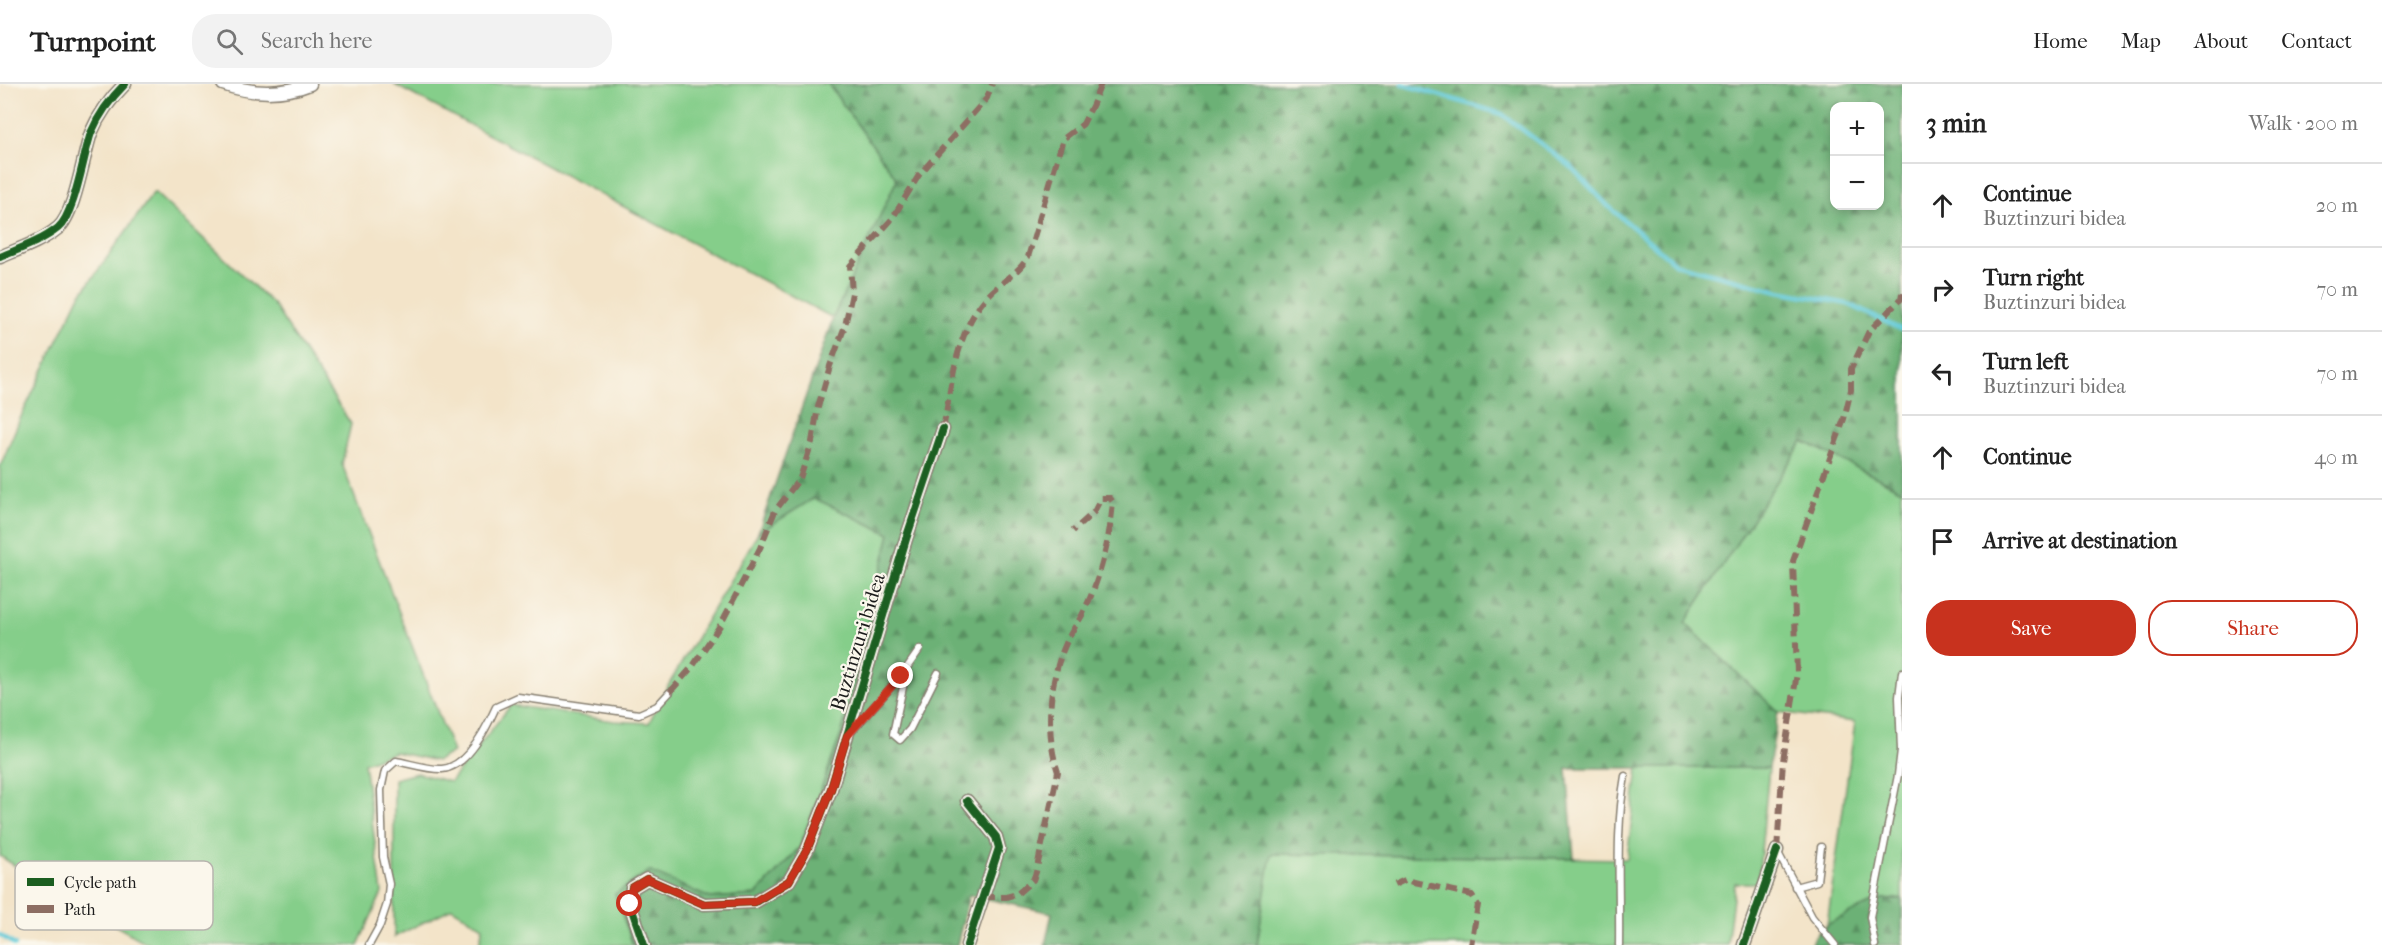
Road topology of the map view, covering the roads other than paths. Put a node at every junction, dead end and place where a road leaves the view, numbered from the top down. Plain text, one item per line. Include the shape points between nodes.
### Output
1 (125, 84) edge
2 (223, 84) edge
3 (310, 84) edge
4 (295, 87) edge
5 (0, 257) edge
6 (943, 429) dead end
7 (920, 649) dead end
8 (1902, 672) edge
9 (938, 673) dead end
10 (901, 676) junction
11 (670, 692) dead end
12 (847, 736) junction
13 (1625, 776) dead end
14 (968, 801) dead end
15 (1821, 847) dead end
16 (1777, 850) joint
17 (1795, 887) junction
18 (369, 945) edge
19 (644, 945) edge
20 (967, 945) edge
21 (1618, 945) edge
22 (1744, 945) edge
23 (1835, 945) edge
24 (1875, 945) edge

1 - 5 street via 92,131 63,222 38,240
2 - 4 street via 258,92
3 - 4 street
6 - 12 street, Buztinzuri bidea
7 - 10 lane
8 - 24 lane via 1899,767 1870,917
9 - 10 lane via 910,729 900,740 893,734 903,687
10 - 12 lane
11 - 18 lane via 657,706 639,714 518,697 496,707 461,760 443,769 396,761 385,771 381,790 387,904
12 - 19 street, Buztinzuri bidea via 807,850 789,881 754,902 704,904 647,879 632,888 630,904
13 - 21 lane via 1619,808
14 - 20 street via 996,837 999,848
15 - 17 lane via 1817,881
16 - 17 lane
16 - 22 street
17 - 23 lane via 1812,917

